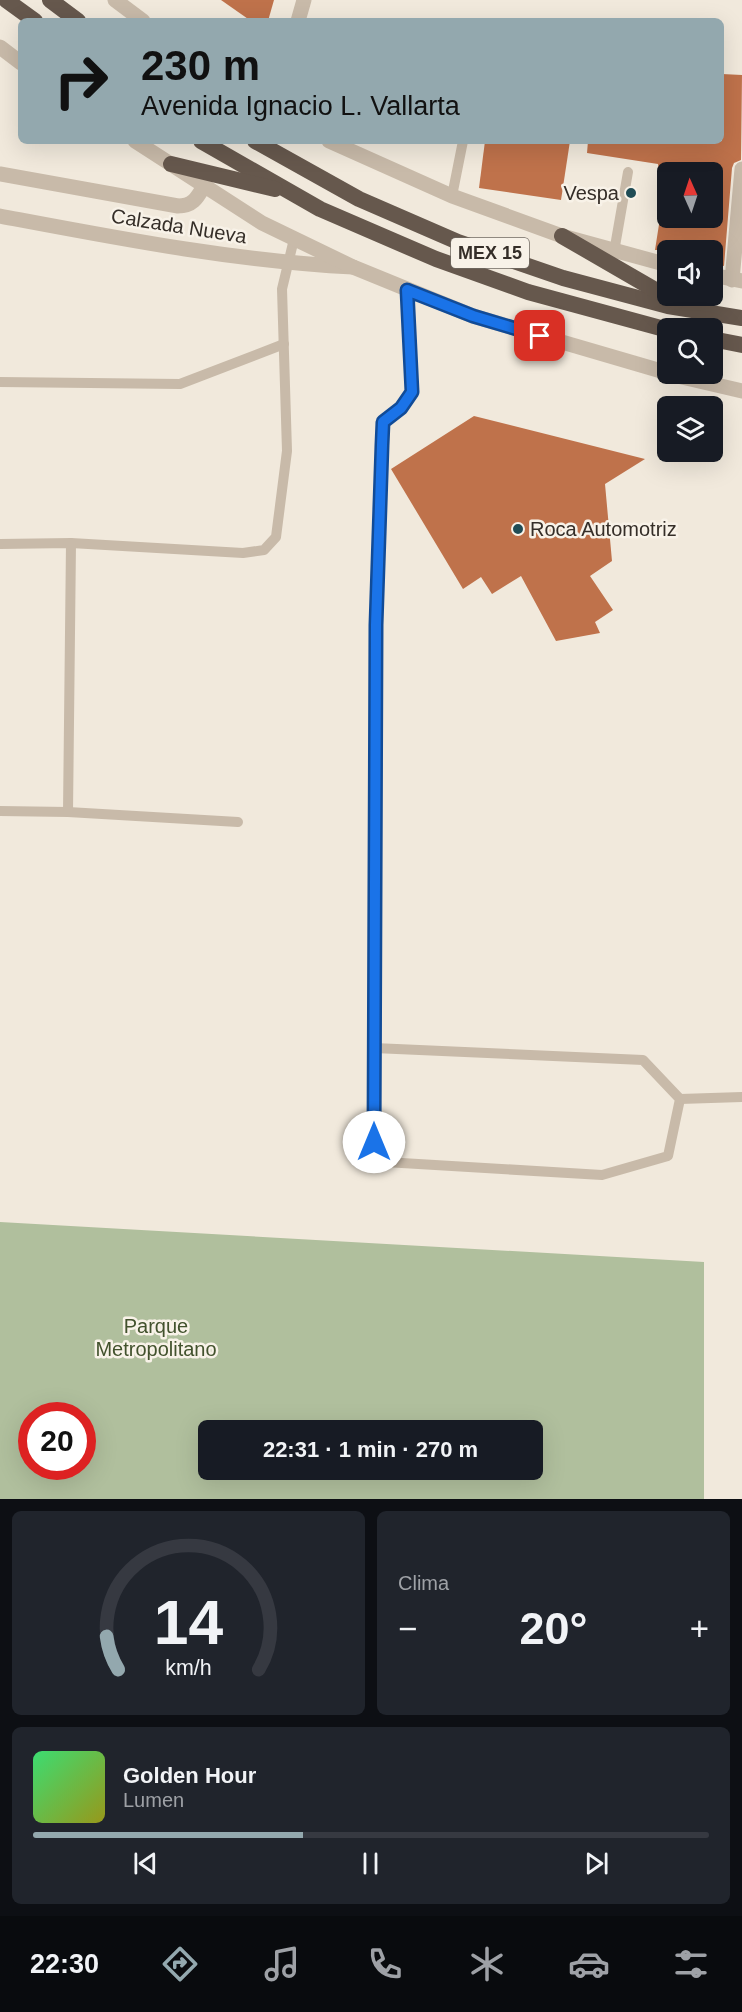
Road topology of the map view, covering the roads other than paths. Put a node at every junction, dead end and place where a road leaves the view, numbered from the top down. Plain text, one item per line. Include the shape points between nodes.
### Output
1 (6, 0) edge
2 (50, 0) edge
3 (115, 0) edge
4 (304, 0) edge
5 (30, 18) edge
6 (74, 18) edge
7 (139, 18) edge
8 (299, 18) edge
9 (0, 47) edge
10 (18, 61) edge
11 (140, 144) edge
12 (206, 144) edge
13 (260, 144) edge
14 (336, 144) edge
15 (462, 144) edge
16 (171, 164) junction
17 (742, 169) edge
18 (628, 172) dead end
19 (0, 174) edge
20 (204, 186) junction
21 (293, 193) junction
22 (452, 196) junction
23 (0, 216) edge
24 (562, 236) junction
25 (294, 239) junction
26 (614, 252) junction
27 (657, 262) edge
28 (287, 264) junction
29 (353, 267) junction
30 (737, 280) edge
31 (407, 290) junction
32 (687, 309) junction
33 (742, 318) edge
34 (657, 327) edge
35 (723, 341) edge
36 (284, 344) junction
37 (742, 345) edge
38 (657, 370) edge
39 (0, 382) edge
40 (713, 384) edge
41 (742, 391) edge
42 (71, 543) junction
43 (0, 544) edge
44 (0, 811) edge
45 (68, 812) junction
46 (238, 822) dead end
47 (374, 1048) junction
48 (742, 1098) edge
49 (680, 1099) junction

1 - 5 highway
2 - 6 highway
3 - 7 street
4 - 8 street
9 - 10 street
11 - 16 street
12 - 21 highway, MEX 15
13 - 32 highway, MEX 15 via 359,199 458,242 563,278
14 - 22 street
15 - 22 lane
16 - 20 street
16 - 21 highway
17 - 30 street
18 - 26 lane
19 - 20 street via 178,206 188,206
20 - 25 street
21 - 34 highway, MEX 15 via 320,209 436,259 528,292
22 - 24 street
23 - 28 street, Calzada Nueva
24 - 26 street
24 - 32 highway
25 - 28 lane
25 - 29 street
26 - 27 street
28 - 29 street, Calzada Nueva
28 - 36 lane via 282,289
29 - 31 street
31 - 38 street via 473,316
31 - 47 lane via 412,392 401,408 383,422 376,625
32 - 33 highway, MEX 15
35 - 37 highway
36 - 39 lane via 180,384
36 - 42 lane via 286,451 276,537 264,550 243,553
40 - 41 street
42 - 43 lane
42 - 45 lane
44 - 45 lane
45 - 46 lane
47 - 49 lane via 643,1060
47 - 49 lane via 374,1142 385,1162 602,1175 668,1156
48 - 49 lane

